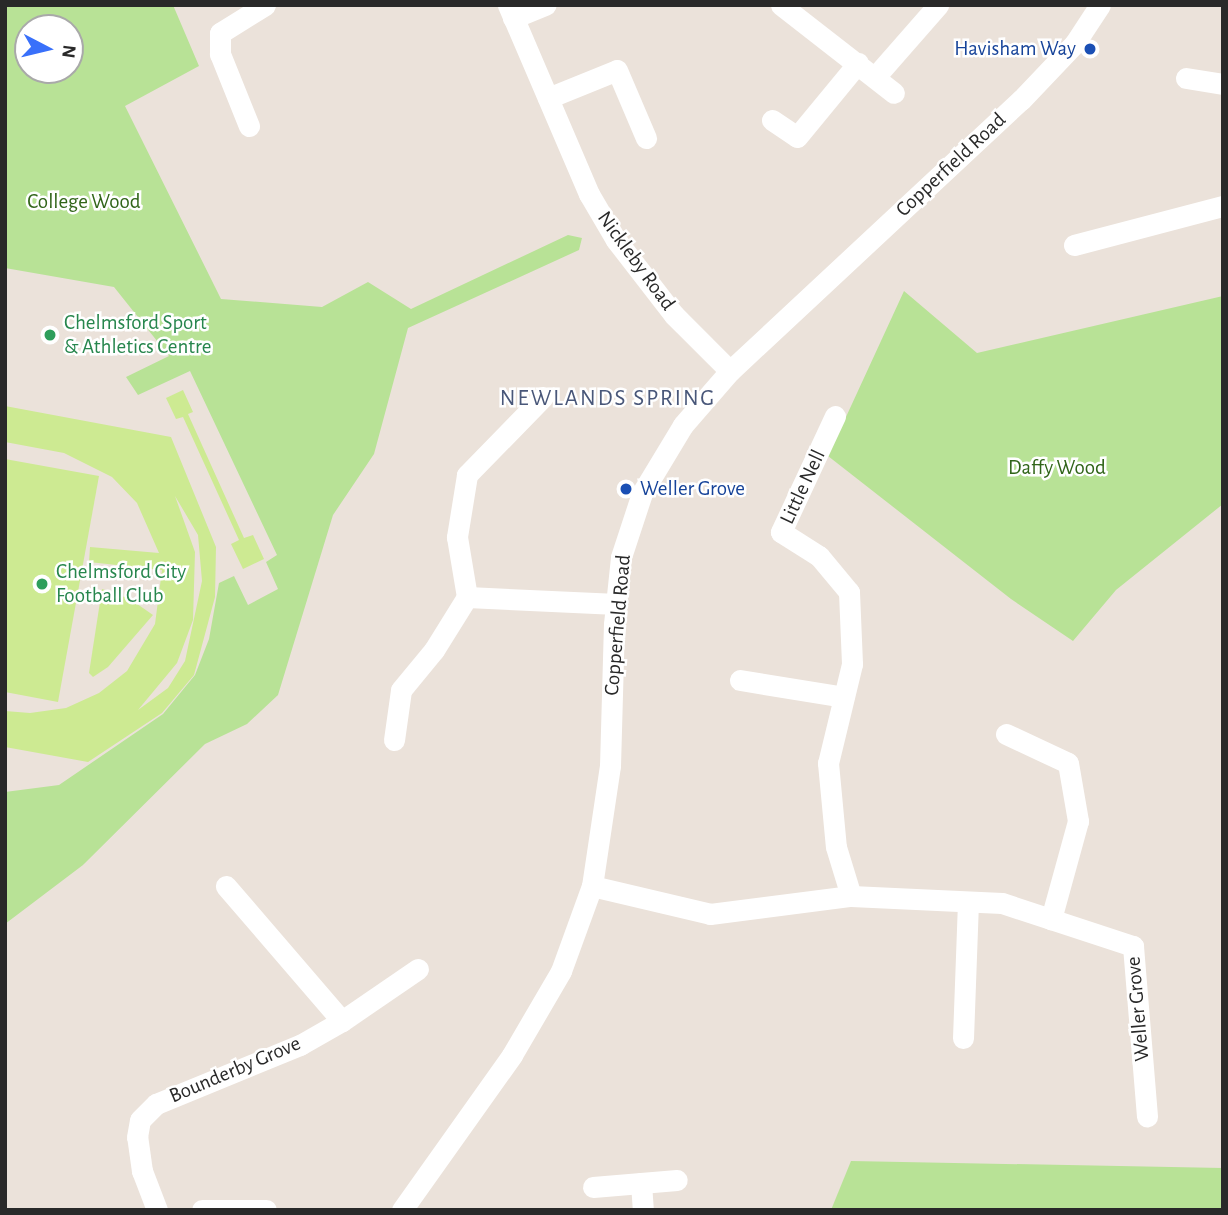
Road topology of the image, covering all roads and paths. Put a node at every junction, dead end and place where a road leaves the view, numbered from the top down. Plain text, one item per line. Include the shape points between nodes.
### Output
1 (265, 5) edge
2 (546, 5) edge
3 (781, 5) edge
4 (938, 5) edge
5 (1100, 5) edge
6 (510, 12) edge
7 (858, 63) junction
8 (875, 77) junction
9 (1186, 78) dead end
10 (1223, 84) edge
11 (894, 93) dead end
12 (548, 98) junction
13 (772, 120) dead end
14 (250, 126) dead end
15 (646, 138) dead end
16 (1223, 206) edge
17 (1074, 245) dead end
18 (730, 371) junction
19 (543, 397) dead end
20 (835, 416) dead end
21 (467, 597) junction
22 (617, 604) junction
23 (740, 680) dead end
24 (844, 697) junction
25 (1006, 734) dead end
26 (394, 740) dead end
27 (226, 886) dead end
28 (592, 886) junction
29 (851, 896) junction
30 (968, 902) junction
31 (1051, 919) junction
32 (418, 969) dead end
33 (342, 1021) junction
34 (963, 1038) dead end
35 (1147, 1116) dead end
36 (677, 1180) dead end
37 (641, 1183) junction
38 (593, 1187) dead end
39 (157, 1210) edge
40 (202, 1210) edge
41 (266, 1210) edge
42 (402, 1210) edge
43 (643, 1210) edge

1 - 14 street via 220,33 220,54
2 - 6 street
3 - 7 street
4 - 8 street
5 - 18 street, Copperfield Road via 1075,43 1021,100
6 - 12 street, Nickleby Road
7 - 8 street
7 - 13 street via 797,137
8 - 11 street
9 - 10 street
12 - 15 street via 617,70
12 - 18 street, Nickleby Road via 589,194 616,240 674,315
16 - 17 street
18 - 22 street, Copperfield Road via 683,425 642,493 621,557
19 - 21 street via 467,475 457,537
20 - 24 street, Little Nell via 781,532 819,556 849,593 852,664
21 - 22 street
21 - 26 street via 434,650 401,690
22 - 28 street, Copperfield Road via 610,766
23 - 24 street
24 - 29 street, Little Nell via 828,763 836,847
25 - 31 street via 1068,763 1078,821
27 - 33 street
28 - 29 street, Weller Grove via 710,914
28 - 42 street, Copperfield Road via 561,971 512,1055
29 - 30 street, Weller Grove
30 - 31 street, Weller Grove via 1002,903
30 - 34 street
31 - 35 street, Weller Grove via 1133,946
32 - 33 street, Bounderby Grove
33 - 39 street, Bounderby Grove via 300,1045 156,1104 140,1120 137,1137 142,1171
36 - 37 street
37 - 38 street
37 - 43 street
40 - 41 street

